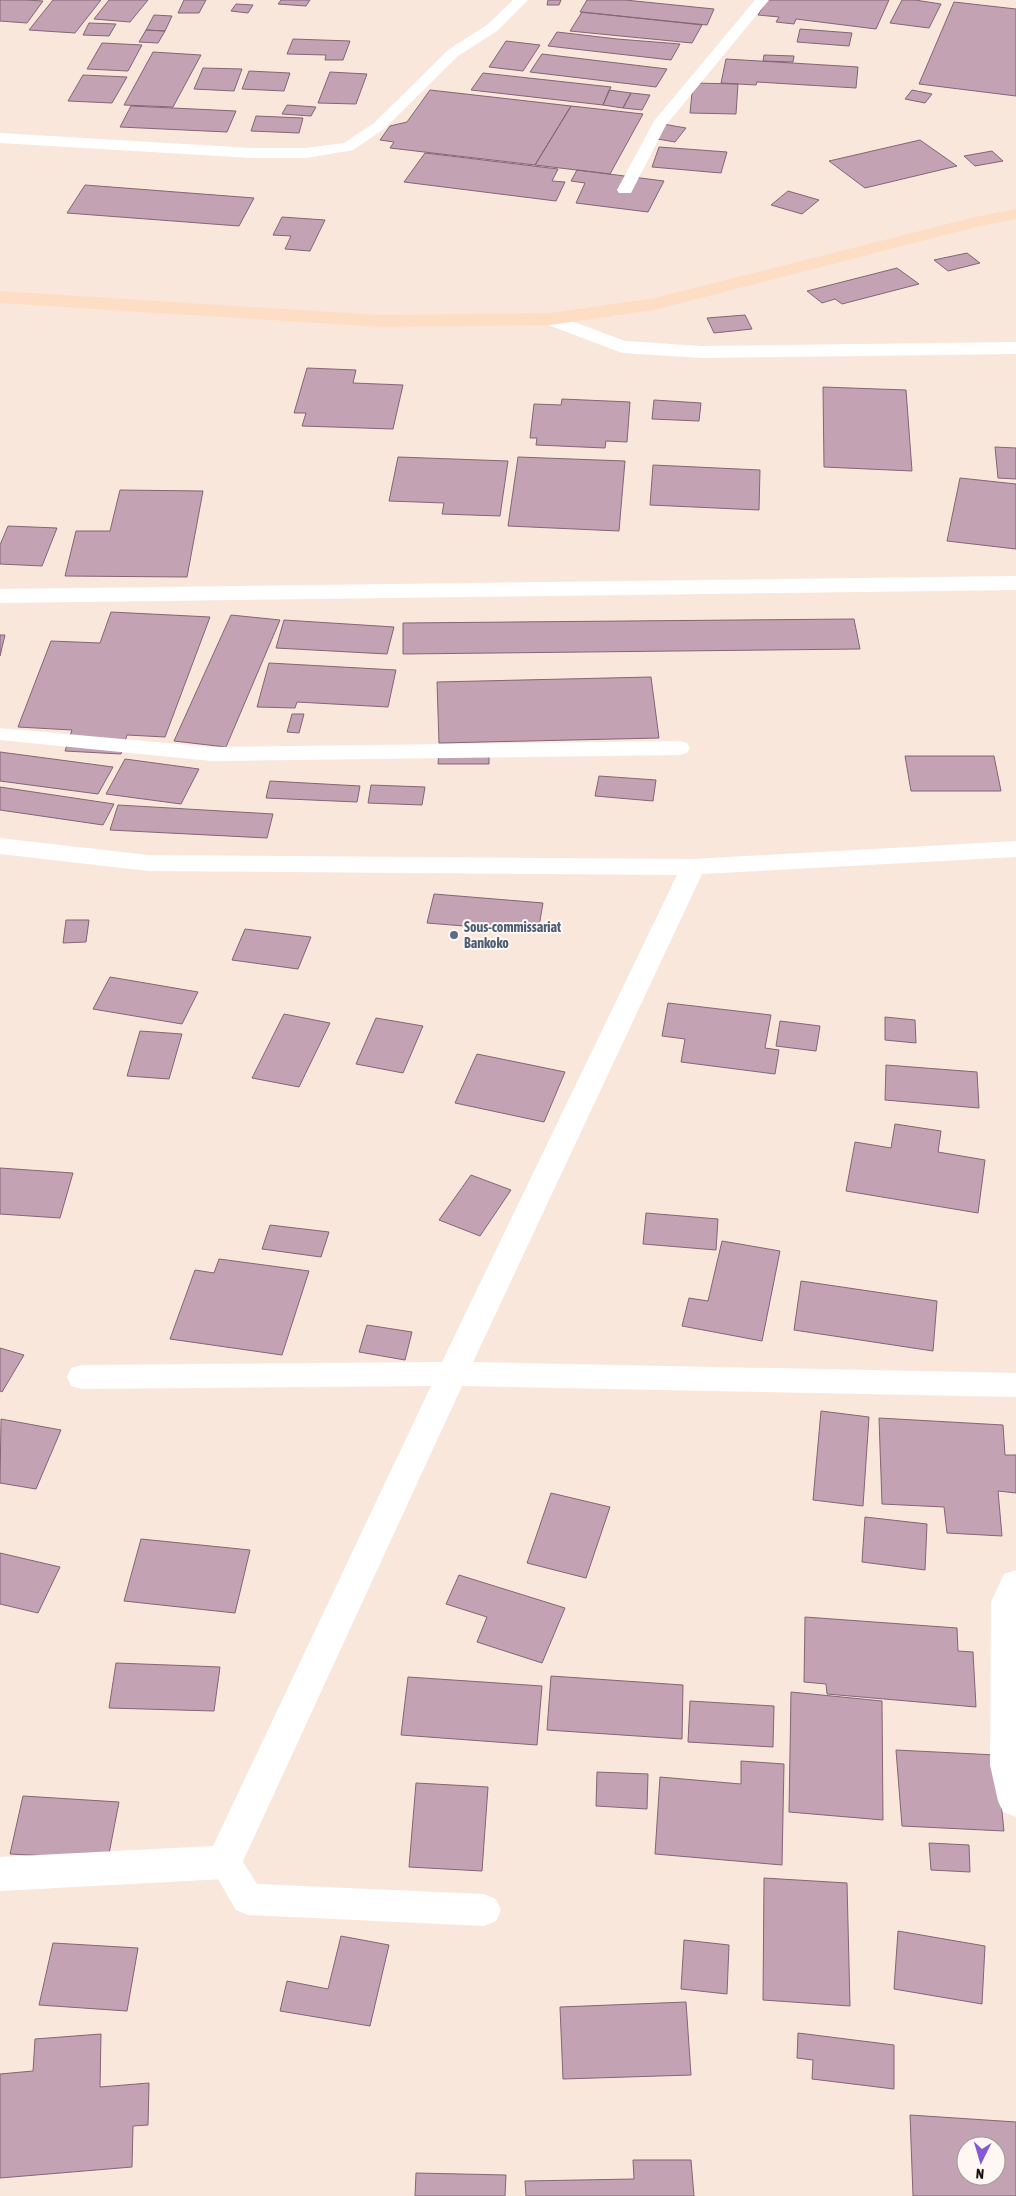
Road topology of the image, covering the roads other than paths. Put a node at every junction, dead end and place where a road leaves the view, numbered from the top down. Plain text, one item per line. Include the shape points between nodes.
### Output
1 (521, 0) edge
2 (762, 0) edge
3 (0, 138) edge
4 (625, 190) dead end
5 (1016, 214) edge
6 (0, 297) edge
7 (550, 319) junction
8 (1016, 348) edge
9 (1016, 584) edge
10 (0, 596) edge
11 (0, 734) edge
12 (679, 748) dead end
13 (0, 846) edge
14 (1016, 849) edge
15 (693, 867) junction
16 (452, 1374) junction
17 (82, 1377) dead end
18 (1016, 1385) edge
19 (1016, 1584) edge
20 (1016, 1801) edge
21 (224, 1862) junction
22 (0, 1874) edge
23 (484, 1910) dead end

1 - 3 lane via 492,28 453,53 379,126 348,147 306,153 252,153
2 - 4 lane via 659,124
5 - 7 street via 654,304
6 - 7 street via 380,321
7 - 8 street via 622,347 702,352
9 - 10 street
11 - 12 lane via 211,754
13 - 15 street via 148,863
14 - 15 street
15 - 16 street
16 - 17 street
16 - 18 street
16 - 21 street
19 - 20 street via 1008,1602 1007,1764
21 - 22 street
21 - 23 lane via 248,1899

